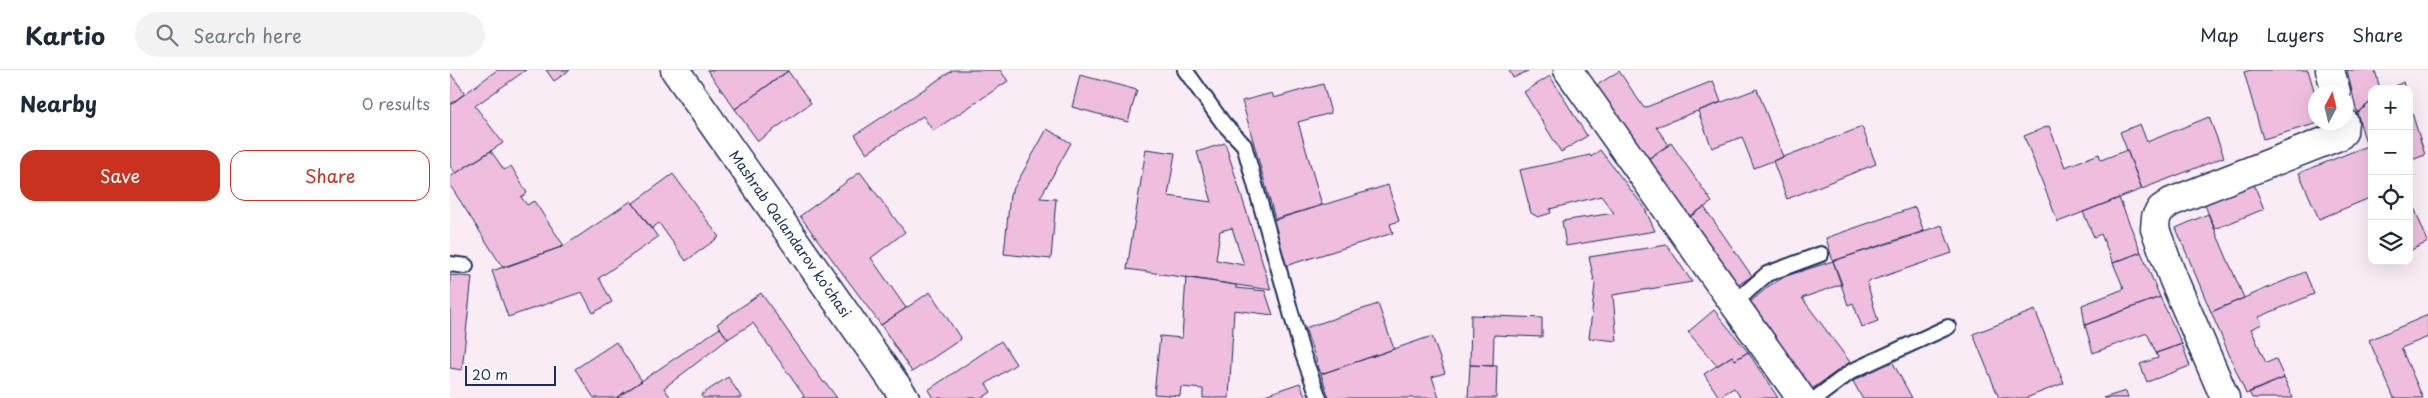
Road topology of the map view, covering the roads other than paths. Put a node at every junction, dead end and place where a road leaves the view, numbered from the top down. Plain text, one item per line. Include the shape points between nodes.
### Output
1 (674, 70) edge
2 (1184, 70) edge
3 (1568, 70) edge
4 (2330, 70) edge
5 (2334, 85) edge
6 (2343, 130) edge
7 (1821, 254) dead end
8 (450, 264) edge
9 (466, 266) dead end
10 (1734, 303) junction
11 (1948, 327) dead end
12 (905, 398) edge
13 (1319, 398) edge
14 (1801, 398) edge
15 (1816, 398) edge
16 (2225, 398) edge

1 - 12 street, Mashrab Qalandarov ko'chasi
2 - 13 lane via 1223,123 1244,145 1302,352
3 - 10 street
4 - 5 street
6 - 16 street via 2339,136 2171,202 2156,217 2155,229 2173,278
7 - 10 lane via 1767,274
8 - 9 lane
10 - 14 street
11 - 15 lane via 1852,372

